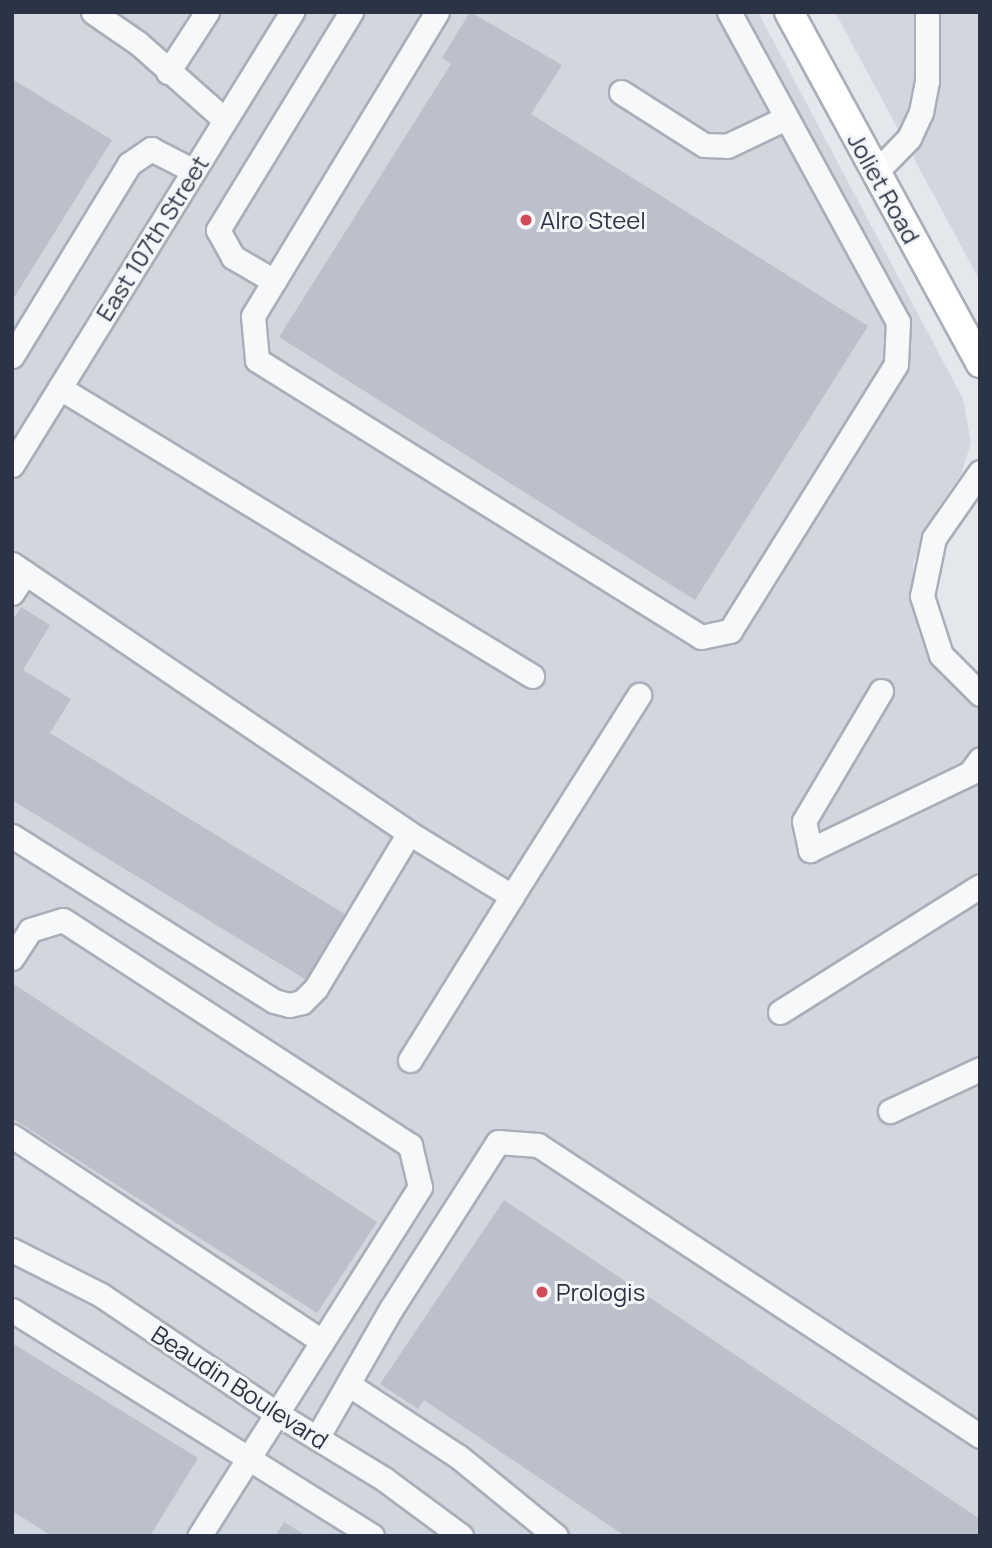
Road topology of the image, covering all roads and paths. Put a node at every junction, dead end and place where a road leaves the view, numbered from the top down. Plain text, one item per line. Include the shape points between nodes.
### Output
1 (93, 12) edge
2 (207, 12) edge
3 (292, 12) edge
4 (351, 12) edge
5 (438, 12) edge
6 (729, 12) edge
7 (789, 12) edge
8 (927, 12) edge
9 (168, 72) junction
10 (621, 92) dead end
11 (786, 118) junction
12 (225, 120) junction
13 (194, 171) junction
14 (875, 173) junction
15 (274, 281) junction
16 (12, 356) edge
17 (980, 363) edge
18 (60, 388) junction
19 (12, 465) edge
20 (980, 472) edge
21 (18, 569) edge
22 (12, 593) edge
23 (532, 676) dead end
24 (881, 691) dead end
25 (980, 694) edge
26 (639, 695) dead end
27 (980, 759) edge
28 (409, 834) junction
29 (12, 836) edge
30 (980, 886) edge
31 (512, 896) junction
32 (12, 958) edge
33 (780, 1012) dead end
34 (410, 1060) dead end
35 (980, 1069) edge
36 (890, 1111) dead end
37 (12, 1136) edge
38 (12, 1250) edge
39 (12, 1310) edge
40 (322, 1341) junction
41 (348, 1384) junction
42 (276, 1413) junction
43 (980, 1436) edge
44 (317, 1438) junction
45 (247, 1458) junction
46 (199, 1536) edge
47 (372, 1536) edge
48 (461, 1536) edge
49 (556, 1536) edge

1 - 9 street
2 - 9 street
3 - 12 street, East 107th Street
4 - 15 street via 218,230 233,257
5 - 15 street
6 - 11 street
7 - 14 main road, Joliet Road
8 - 14 street via 927,80 921,112 909,138
9 - 12 street
10 - 11 street via 704,145 727,146
11 - 15 street via 898,322 896,364 730,631 701,637 257,360 253,316
12 - 13 street, East 107th Street
13 - 16 street via 150,149 129,164
13 - 18 street, East 107th Street
14 - 17 main road, Joliet Road
18 - 19 street, East 107th Street
18 - 23 street
20 - 25 street via 934,538 922,596 942,655
21 - 22 street
21 - 28 street
24 - 27 street via 804,821 810,850 970,773
26 - 31 street
28 - 29 street via 316,988 302,1002 289,1005 274,1001
28 - 31 street
30 - 33 street
31 - 34 street
32 - 40 street via 30,930 63,920 410,1145 420,1187
35 - 36 street
37 - 40 street
38 - 42 street, Beaudin Boulevard via 101,1295
39 - 45 street
40 - 42 street
41 - 43 street via 498,1142 538,1145
41 - 44 street
41 - 49 street via 459,1457
42 - 44 street, Beaudin Boulevard
42 - 45 street
44 - 48 street, Beaudin Boulevard via 384,1479
45 - 46 street
45 - 47 street

